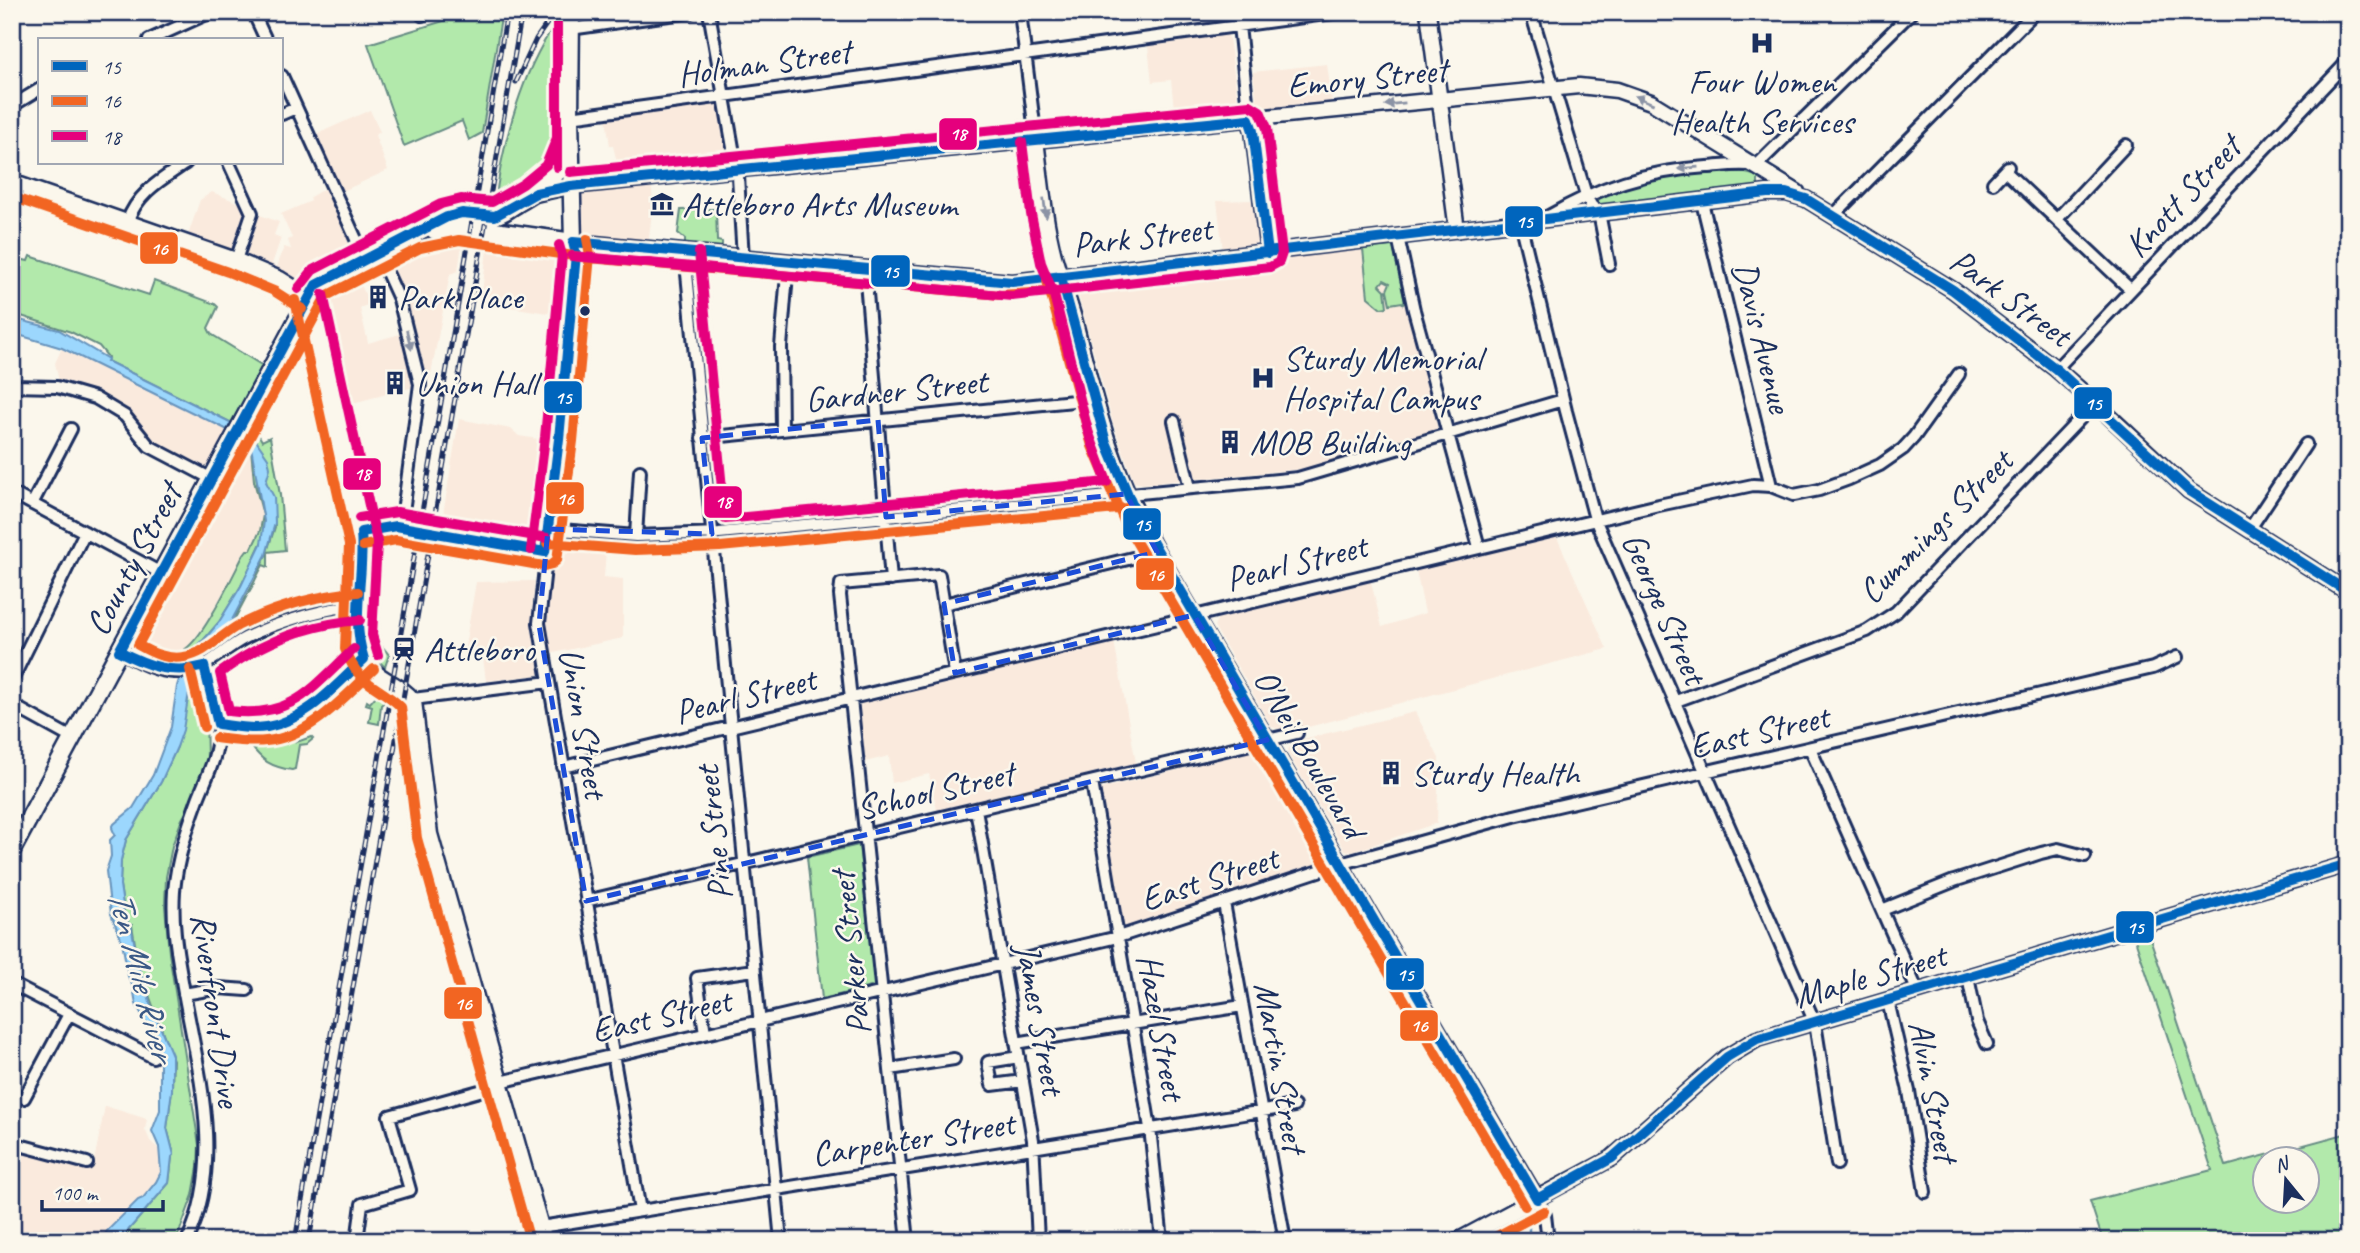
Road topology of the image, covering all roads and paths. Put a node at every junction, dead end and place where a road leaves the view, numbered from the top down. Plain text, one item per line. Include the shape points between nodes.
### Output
1 (211, 12) edge
2 (253, 12) edge
3 (690, 12) edge
4 (709, 12) edge
5 (1020, 12) edge
6 (1340, 12) edge
7 (1428, 12) edge
8 (1531, 12) edge
9 (1912, 12) edge
10 (2035, 12) edge
11 (570, 20) edge
12 (1239, 26) junction
13 (153, 38) edge
14 (265, 38) edge
15 (1025, 55) junction
16 (2348, 61) edge
17 (284, 81) edge
18 (1554, 88) junction
19 (38, 90) edge
20 (724, 96) junction
21 (1440, 100) junction
22 (12, 106) edge
23 (296, 108) junction
24 (284, 113) edge
25 (570, 117) junction
26 (1249, 119) junction
27 (1036, 140) junction
28 (570, 143) junction
29 (2126, 145) dead end
30 (185, 164) edge
31 (229, 164) edge
32 (1759, 168) junction
33 (737, 170) junction
34 (12, 182) edge
35 (1993, 183) dead end
36 (572, 186) junction
37 (1760, 194) junction
38 (1586, 195) junction
39 (1806, 199) junction
40 (524, 200) junction
41 (1702, 202) junction
42 (1599, 213) junction
43 (1833, 216) junction
44 (2057, 219) junction
45 (1543, 220) junction
46 (127, 222) junction
47 (1520, 222) junction
48 (1457, 230) junction
49 (528, 234) junction
50 (415, 235) junction
51 (1398, 237) junction
52 (573, 242) junction
53 (685, 253) junction
54 (1268, 253) junction
55 (372, 256) junction
56 (743, 258) junction
57 (236, 260) junction
58 (789, 262) junction
59 (1609, 264) dead end
60 (865, 269) junction
61 (1061, 277) junction
62 (2132, 290) junction
63 (309, 297) junction
64 (2056, 369) junction
65 (1959, 374) dead end
66 (12, 386) edge
67 (1094, 399) junction
68 (1563, 400) junction
69 (2095, 402) junction
70 (878, 420) junction
71 (1174, 421) dead end
72 (71, 429) dead end
73 (782, 430) junction
74 (1447, 435) junction
75 (702, 438) junction
76 (2306, 444) dead end
77 (640, 471) dead end
78 (212, 480) junction
79 (1770, 486) junction
80 (1190, 488) junction
81 (12, 494) edge
82 (1126, 494) junction
83 (32, 504) junction
84 (886, 517) junction
85 (1595, 519) junction
86 (401, 527) junction
87 (548, 529) junction
88 (2249, 530) junction
89 (85, 532) junction
90 (361, 532) junction
91 (712, 534) junction
92 (636, 536) junction
93 (1479, 547) junction
94 (545, 552) junction
95 (1157, 552) junction
96 (161, 573) junction
97 (891, 580) junction
98 (2348, 592) edge
99 (944, 604) junction
100 (359, 606) junction
101 (1194, 615) junction
102 (119, 651) junction
103 (2177, 657) dead end
104 (203, 666) junction
105 (955, 673) junction
106 (12, 680) edge
107 (549, 682) junction
108 (851, 698) junction
109 (413, 699) junction
110 (1676, 701) junction
111 (12, 705) edge
112 (730, 727) junction
113 (1297, 733) dead end
114 (72, 738) junction
115 (1267, 740) junction
116 (1810, 748) junction
117 (563, 767) junction
118 (1704, 771) junction
119 (1092, 782) junction
120 (976, 809) junction
121 (865, 835) junction
122 (14, 842) edge
123 (2085, 856) dead end
124 (744, 864) junction
125 (1340, 864) junction
126 (2348, 864) edge
127 (586, 901) junction
128 (1224, 903) junction
129 (1882, 910) junction
130 (1118, 937) junction
131 (1003, 964) junction
132 (754, 970) junction
133 (1968, 977) junction
134 (12, 984) edge
135 (247, 990) dead end
136 (882, 992) junction
137 (1918, 992) junction
138 (184, 994) junction
139 (1888, 1001) junction
140 (1242, 1006) junction
141 (69, 1014) junction
142 (759, 1021) junction
143 (1815, 1023) junction
144 (1133, 1024) junction
145 (705, 1033) junction
146 (1016, 1043) junction
147 (1987, 1044) dead end
148 (613, 1055) junction
149 (153, 1057) dead end
150 (1019, 1057) junction
151 (954, 1059) dead end
152 (890, 1069) junction
153 (1023, 1081) junction
154 (500, 1084) junction
155 (24, 1098) dead end
156 (1294, 1106) dead end
157 (1260, 1110) junction
158 (1150, 1128) junction
159 (12, 1143) edge
160 (1034, 1147) junction
161 (87, 1163) dead end
162 (1837, 1164) dead end
163 (901, 1169) junction
164 (776, 1189) junction
165 (1924, 1192) dead end
166 (1537, 1199) junction
167 (640, 1211) junction
168 (543, 1234) edge
169 (187, 1241) edge
170 (357, 1241) edge
171 (781, 1241) edge
172 (908, 1241) edge
173 (1038, 1241) edge
174 (1162, 1241) edge
175 (1285, 1241) edge
176 (1457, 1241) edge
177 (1548, 1241) edge

1 - 13 street
2 - 14 street
3 - 11 street
4 - 20 street
5 - 15 street
6 - 12 street, Holman Street
7 - 21 main road
8 - 18 street
9 - 32 street
10 - 43 street
11 - 25 highway
12 - 15 street, Holman Street
12 - 26 street
15 - 20 street, Holman Street
15 - 27 street
16 - 62 street, Knott Street
17 - 23 street
18 - 21 main road, Emory Street
32 -> 18 main road, Emory Street via 1646,100 1601,88
18 - 38 street
19 - 22 street
20 - 25 street, Holman Street
20 - 33 street
21 -> 26 main road, Emory Street
21 - 48 main road
23 - 24 street
23 - 55 street
25 - 28 highway
26 - 27 main road, Emory Street
26 - 54 main road
27 - 33 main road, Emory Street
27 -> 61 main road, O'Neil Boulevard via 1048,231
28 - 36 highway
28 - 40 highway, Park Street via 558,173
29 - 44 street
30 - 46 street via 144,192
31 - 57 street via 252,213
32 - 37 main road via 1766,183
32 -> 38 street, Park Street via 1737,165 1673,170
32 - 39 main road, Emory Street
33 - 36 main road, Emory Street
33 - 56 street
34 - 46 main road
35 - 44 street via 2007,169
36 - 40 main road, Emory Street via 549,189
36 - 52 highway
37 - 39 main road, Park Street via 1786,192
37 - 41 main road, Park Street
38 - 42 street
38 - 45 street, Park Street
39 - 43 main road, Park Street
40 - 49 highway via 515,218
40 - 50 highway, Park Street via 492,217 454,214
41 - 42 main road, Park Street
41 - 79 street, Davis Avenue
42 - 45 main road, Park Street
42 - 59 street
43 - 64 main road, Park Street via 1953,290
44 - 62 street
45 - 47 main road, Park Street
46 - 57 main road
47 - 48 main road, Park Street
47 - 68 street, George Street
48 - 51 main road, Park Street
49 - 50 highway, Park Street via 456,225
49 - 52 highway, Park Street
50 - 55 highway, Park Street
51 - 54 main road, Park Street
51 - 74 street
52 - 53 main road, Park Street
52 - 87 street, Union Street via 576,254
53 - 56 main road, Park Street
53 - 75 street, Pine Street
54 - 61 main road, Park Street
55 - 63 highway, Park Street via 318,283
55 -> 86 street via 400,302 420,384
56 - 58 main road, Park Street
57 - 63 main road
58 - 60 main road, Park Street
58 - 73 street via 780,355
60 - 61 main road, Park Street via 1006,281
60 - 70 street
61 - 67 main road, O'Neil Boulevard
62 - 64 street, Knott Street
63 - 78 highway, County Street
63 - 90 main road
64 - 69 main road, Park Street
65 - 79 street, Pearl Street via 1914,437 1880,465 1819,490 1794,495
66 - 78 street via 64,388 103,402 127,418 147,444
67 - 70 street, Gardner Street
67 - 82 main road, O'Neil Boulevard
68 - 74 street
68 - 85 street, George Street
69 - 88 main road, Park Street via 2189,491
69 - 110 street, Cummings Street via 1883,622
70 - 73 street, Gardner Street
70 - 84 street
71 - 80 street
72 - 83 street
73 - 75 street, Gardner Street
74 - 80 street via 1305,476
74 - 93 street
75 - 91 street, Pine Street
76 - 88 street
77 - 92 street
78 - 96 highway, County Street
79 - 85 street, Pearl Street via 1753,485
80 - 82 street
81 - 83 street
82 - 84 street
82 - 95 main road, O'Neil Boulevard
83 - 89 street
84 - 91 street
84 - 97 street
85 - 93 street, Pearl Street
85 - 110 street, George Street
86 - 90 street
86 - 94 street
87 - 92 street
87 - 94 street, Union Street
88 - 98 main road, Park Street
89 - 96 street
89 - 106 street
90 - 100 main road
91 - 92 street
91 - 112 street, Pine Street
93 - 101 street, Pearl Street
94 - 107 street, Union Street via 539,623
95 - 99 street
95 - 101 main road, O'Neil Boulevard
96 - 102 highway, County Street
97 - 99 street via 939,575
97 - 108 street, Parker Street via 841,584
99 - 105 street
100 - 104 street via 268,628
100 - 109 main road via 358,639 364,659 381,678
101 - 105 street, Pearl Street
101 - 115 main road, O'Neil Boulevard
102 - 104 street via 152,668 179,672
102 - 114 highway, County Street
103 - 116 street, East Street via 2154,668
104 - 138 street, Riverfront Drive via 218,734 184,838 175,883 174,931
105 - 108 street, Pearl Street
107 - 109 street
107 - 117 street, Union Street
108 - 112 street, Pearl Street
108 - 121 street, Parker Street
109 - 154 main road via 429,828
110 - 118 street, George Street
111 - 114 street
112 - 117 street, Pearl Street
112 - 124 street, Pine Street
113 - 115 street, School Street
114 - 122 highway, County Street
115 - 119 street, School Street
115 - 125 main road, O'Neil Boulevard
116 - 118 street, East Street
116 - 129 street
117 - 127 street, Union Street
118 - 125 street, East Street
118 - 143 street, George Street
119 - 120 street, School Street
119 - 130 street, Hazel Street
120 - 121 street, School Street
120 - 131 street, James Street
121 - 124 street, School Street
121 - 136 street, Parker Street
123 - 129 street via 2058,849 2041,853
124 - 127 street, School Street
124 - 132 street, Pine Street
125 - 128 street, East Street
125 - 166 main road, O'Neil Boulevard
126 - 133 main road, Maple Street
127 - 148 street, Union Street
128 - 130 street, East Street
128 - 140 street, Martin Street
129 - 137 street
130 - 131 street, East Street
130 - 144 street, Hazel Street
131 - 136 street, East Street
131 - 146 street, James Street
132 - 142 street, Pine Street
132 - 145 street via 697,978
133 - 137 main road, Maple Street
133 - 147 street
134 - 141 street
135 - 138 street via 219,988
136 - 142 street, East Street
136 - 152 street, Parker Street
137 - 139 main road, Maple Street
138 - 169 street, Riverfront Drive via 208,1152 203,1196
139 - 143 main road, Maple Street
139 - 165 street, Alvin Street via 1909,1091
140 - 144 street
140 - 157 street, Martin Street
141 - 149 street
141 - 155 street
142 - 145 street, East Street
142 - 164 street, Pine Street
143 - 162 street, George Street
143 - 166 main road, Maple Street via 1741,1046 1612,1158
144 - 146 street
144 - 158 street, Hazel Street
145 - 148 street, East Street
146 - 150 street, James Street
148 - 154 street, East Street
148 - 167 street, Union Street
150 - 153 street, James Street
150 - 153 street via 988,1062 992,1085
151 - 152 street
152 - 163 street, Parker Street
153 - 160 street, James Street
154 - 168 main road
154 - 170 street, East Street via 389,1116 410,1190 362,1204
156 - 157 street, Carpenter Street
157 - 158 street, Carpenter Street
157 - 175 street, Martin Street
158 - 160 street, Carpenter Street
158 - 174 street, Hazel Street
159 - 161 street
160 - 163 street, Carpenter Street
160 - 173 street, James Street
163 - 164 street, Carpenter Street
163 - 172 street, Parker Street
164 - 167 street, Carpenter Street
164 - 171 street, Pine Street
166 - 176 main road, Maple Street
166 - 177 street, O'Neil Boulevard via 1545,1215
167 - 168 street, Carpenter Street

